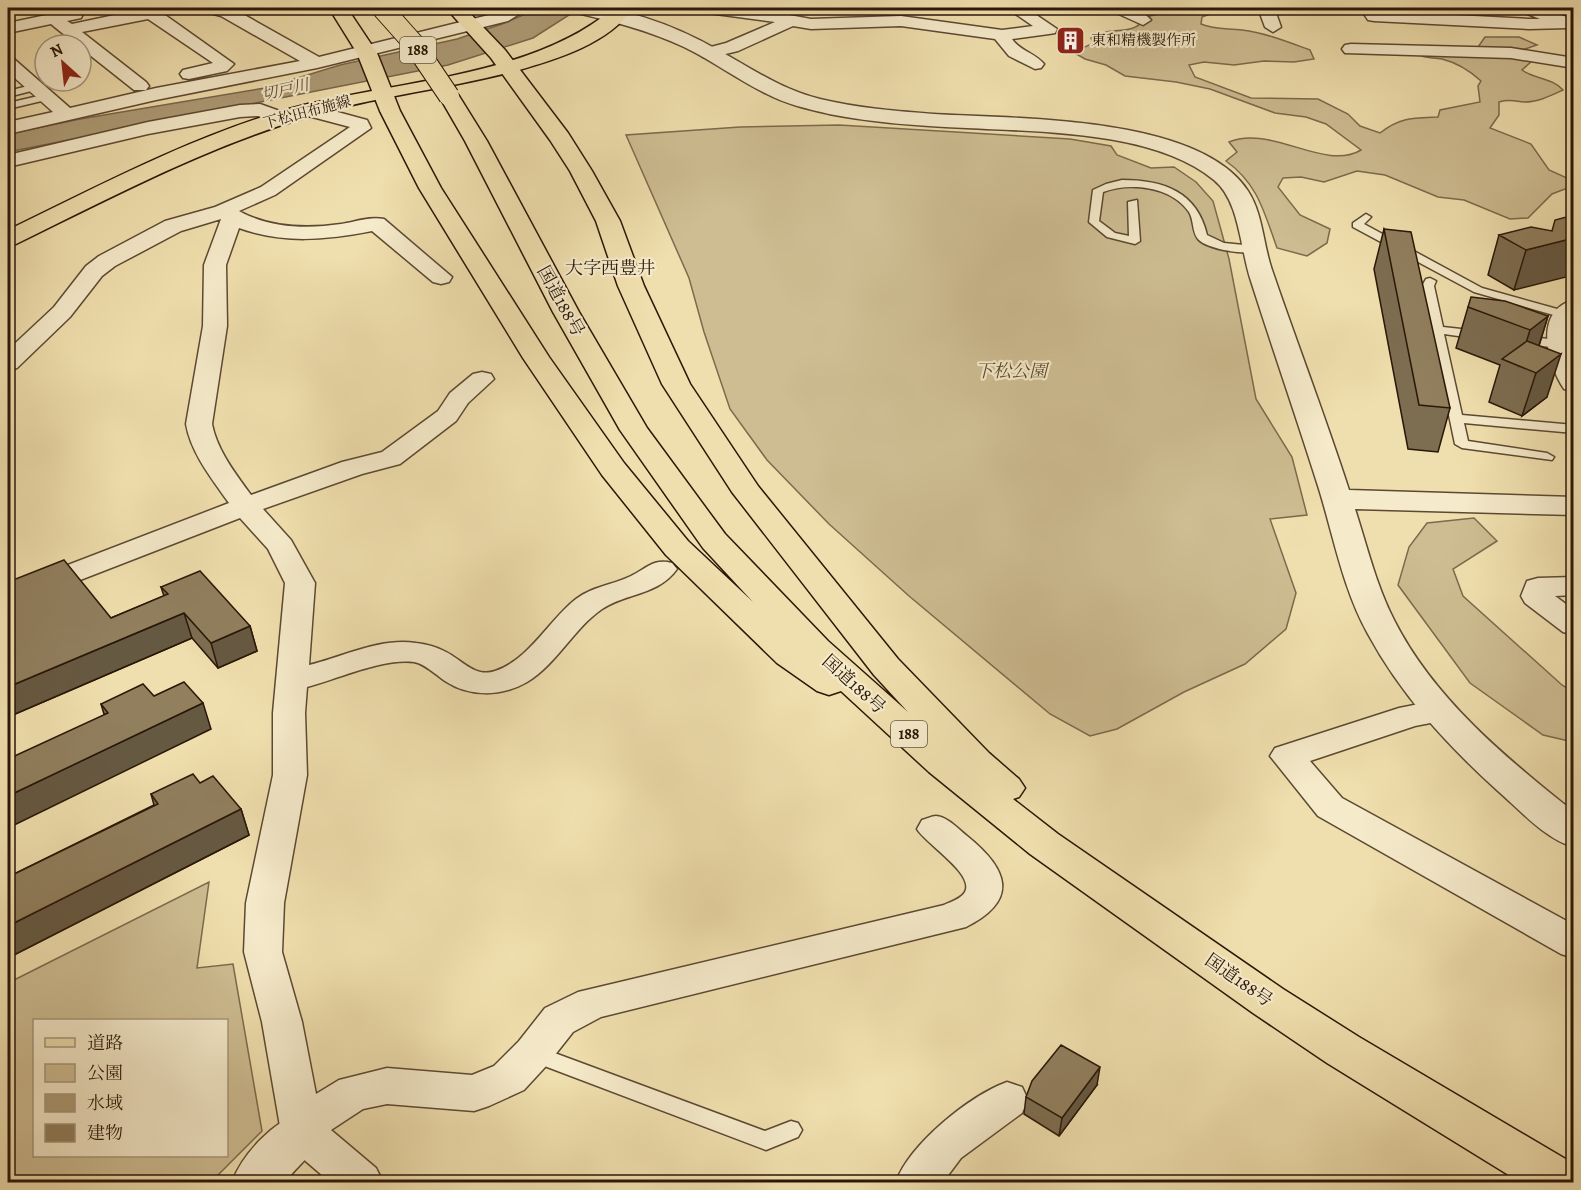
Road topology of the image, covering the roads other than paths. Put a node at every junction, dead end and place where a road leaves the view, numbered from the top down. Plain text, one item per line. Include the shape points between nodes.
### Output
1 (104, 8) edge
2 (208, 8) edge
3 (338, 8) edge
4 (382, 8) edge
5 (454, 8) edge
6 (521, 8) edge
7 (637, 8) edge
8 (708, 8) edge
9 (1015, 8) edge
10 (1118, 8) edge
11 (1288, 8) edge
12 (1368, 8) edge
13 (1526, 8) edge
14 (583, 9) edge
15 (620, 12) edge
16 (54, 18) junction
17 (1443, 19) junction
18 (1143, 20) dead end
19 (789, 21) junction
20 (473, 26) junction
21 (1273, 27) dead end
22 (8, 28) edge
23 (68, 30) junction
24 (1002, 35) junction
25 (1351, 49) dead end
26 (366, 51) junction
27 (1442, 52) junction
28 (710, 53) junction
29 (503, 61) junction
30 (316, 63) junction
31 (1574, 63) edge
32 (8, 64) edge
33 (1035, 64) dead end
34 (1533, 72) dead end
35 (1553, 78) dead end
36 (140, 86) junction
37 (382, 86) junction
38 (8, 94) edge
39 (52, 101) junction
40 (8, 106) edge
41 (308, 110) junction
42 (281, 118) junction
43 (8, 128) edge
44 (8, 161) edge
45 (1133, 202) dead end
46 (227, 214) junction
47 (1366, 217) dead end
48 (8, 239) edge
49 (1254, 249) junction
50 (441, 277) dead end
51 (1430, 281) dead end
52 (1569, 311) edge
53 (1437, 330) junction
54 (1559, 344) junction
55 (12, 354) edge
56 (482, 379) dead end
57 (1574, 383) edge
58 (1458, 419) junction
59 (1574, 429) edge
60 (1547, 457) dead end
61 (1337, 499) junction
62 (245, 506) junction
63 (1574, 506) edge
64 (662, 569) dead end
65 (1574, 586) edge
66 (8, 599) edge
67 (1574, 625) edge
68 (292, 679) junction
69 (1439, 711) junction
70 (942, 763) junction
71 (934, 830) dead end
72 (1574, 833) edge
73 (1574, 943) edge
74 (1268, 1001) junction
75 (532, 1053) junction
76 (1007, 1100) dead end
77 (791, 1130) dead end
78 (302, 1132) junction
79 (256, 1182) edge
80 (361, 1182) edge
81 (918, 1182) edge
82 (1561, 1182) edge

1 - 16 street
2 - 30 street via 226,12
3 - 26 main road
4 - 70 main road, 国道188号 / 188, bridge via 414,44 449,96 634,429 714,541 816,649
5 - 20 main road
6 - 20 street
7 - 15 main road, 下松田布施線
8 - 19 street
9 - 24 street via 1049,29
10 - 18 street
11 - 21 street via 1266,8
12 - 17 street via 1374,16
13 - 17 street via 1567,23
14 - 15 street
15 - 28 street
15 - 29 main road, 下松田布施線 via 600,29 569,46
16 - 22 street
16 - 23 street
17 - 27 street via 1448,29
19 - 24 street via 901,21
19 - 28 street via 765,34
20 - 26 street
20 - 29 main road
23 - 36 street
23 - 36 street via 152,14 225,64
24 - 33 street via 1009,48
25 - 27 street
26 - 30 street
26 - 37 main road
27 - 31 street via 1511,53
28 - 49 street via 752,81 815,105 863,114 1109,131 1160,144 1202,162 1231,183 1245,206
29 - 37 main road, 下松田布施線
29 - 74 main road via 560,138 598,201 676,384 747,492 886,667 976,762 1042,820
30 - 39 street via 156,94
32 - 39 street
34 - 35 street
36 - 39 street
37 - 41 main road, 下松田布施線
37 - 70 main road via 390,111 430,188 537,358 613,469 677,548 789,655
38 - 39 lane
39 - 40 lane
39 - 43 street
41 - 42 main road, 下松田布施線
41 - 46 street via 352,121 361,128
42 - 44 street via 260,110 240,111
42 - 48 main road, 下松田布施線 via 190,152
45 - 49 lane via 1135,241 1111,235 1094,222 1098,190 1110,184 1144,184 1182,200 1195,212 1202,237 1230,249
46 - 50 street via 295,235 376,224
46 - 55 street via 173,226 107,261 94,271 62,312
46 - 62 street via 215,265 214,326 199,424 219,470
47 - 52 lane via 1357,225 1478,290
49 - 61 street
51 - 53 lane
52 - 54 street via 1558,329
53 - 54 lane
53 - 58 lane
54 - 57 street
56 - 62 street via 459,398 447,416 390,458
58 - 59 lane
58 - 60 lane via 1462,444
61 - 63 street
61 - 69 street via 1364,591 1385,636
62 - 66 street
62 - 68 street via 281,546 300,583
64 - 68 street via 586,606 525,669 504,680 478,684 460,678 435,658 412,652
65 - 67 street via 1538,588 1536,596
68 - 78 street via 290,775 265,903 262,952 282,1022
69 - 72 street via 1495,769
69 - 73 street via 1411,716 1287,756 1330,807
70 - 74 main road, 国道188号 / 188 via 1044,844
71 - 75 street via 980,868 985,884 979,902 953,917 592,1004 559,1020
74 - 82 main road, 国道188号 / 188
75 - 77 lane via 766,1141
75 - 78 street via 508,1078 474,1093 387,1086 354,1093 321,1112
76 - 81 street via 946,1145
78 - 79 street
78 - 80 street

